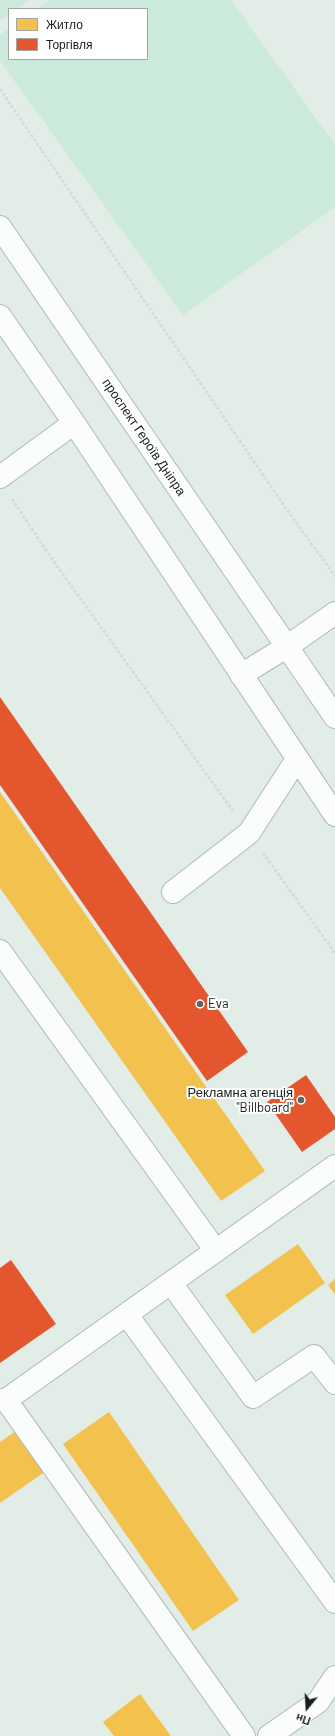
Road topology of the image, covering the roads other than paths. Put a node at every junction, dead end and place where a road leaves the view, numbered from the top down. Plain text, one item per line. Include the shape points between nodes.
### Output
1 (0, 227) edge
2 (0, 316) edge
3 (74, 423) junction
4 (4, 485) edge
5 (335, 613) edge
6 (288, 646) junction
7 (241, 675) junction
8 (335, 717) edge
9 (297, 759) junction
10 (335, 815) edge
11 (173, 892) dead end
12 (0, 951) edge
13 (335, 1166) edge
14 (216, 1251) junction
15 (172, 1283) junction
16 (126, 1315) junction
17 (335, 1383) edge
18 (3, 1400) edge
19 (335, 1602) edge
20 (335, 1677) edge
21 (244, 1736) edge
22 (269, 1736) edge

1 - 6 street, проспект Героїв Дніпра
2 - 3 street
3 - 4 street
3 - 7 street
5 - 6 street
6 - 7 street
6 - 8 street, проспект Героїв Дніпра
7 - 9 street
9 - 10 street
9 - 11 street via 249,833
12 - 14 street
13 - 14 street
14 - 15 street
15 - 16 street
15 - 17 street via 253,1397 314,1356
16 - 18 street
16 - 19 street
18 - 21 street
20 - 22 street via 318,1702

